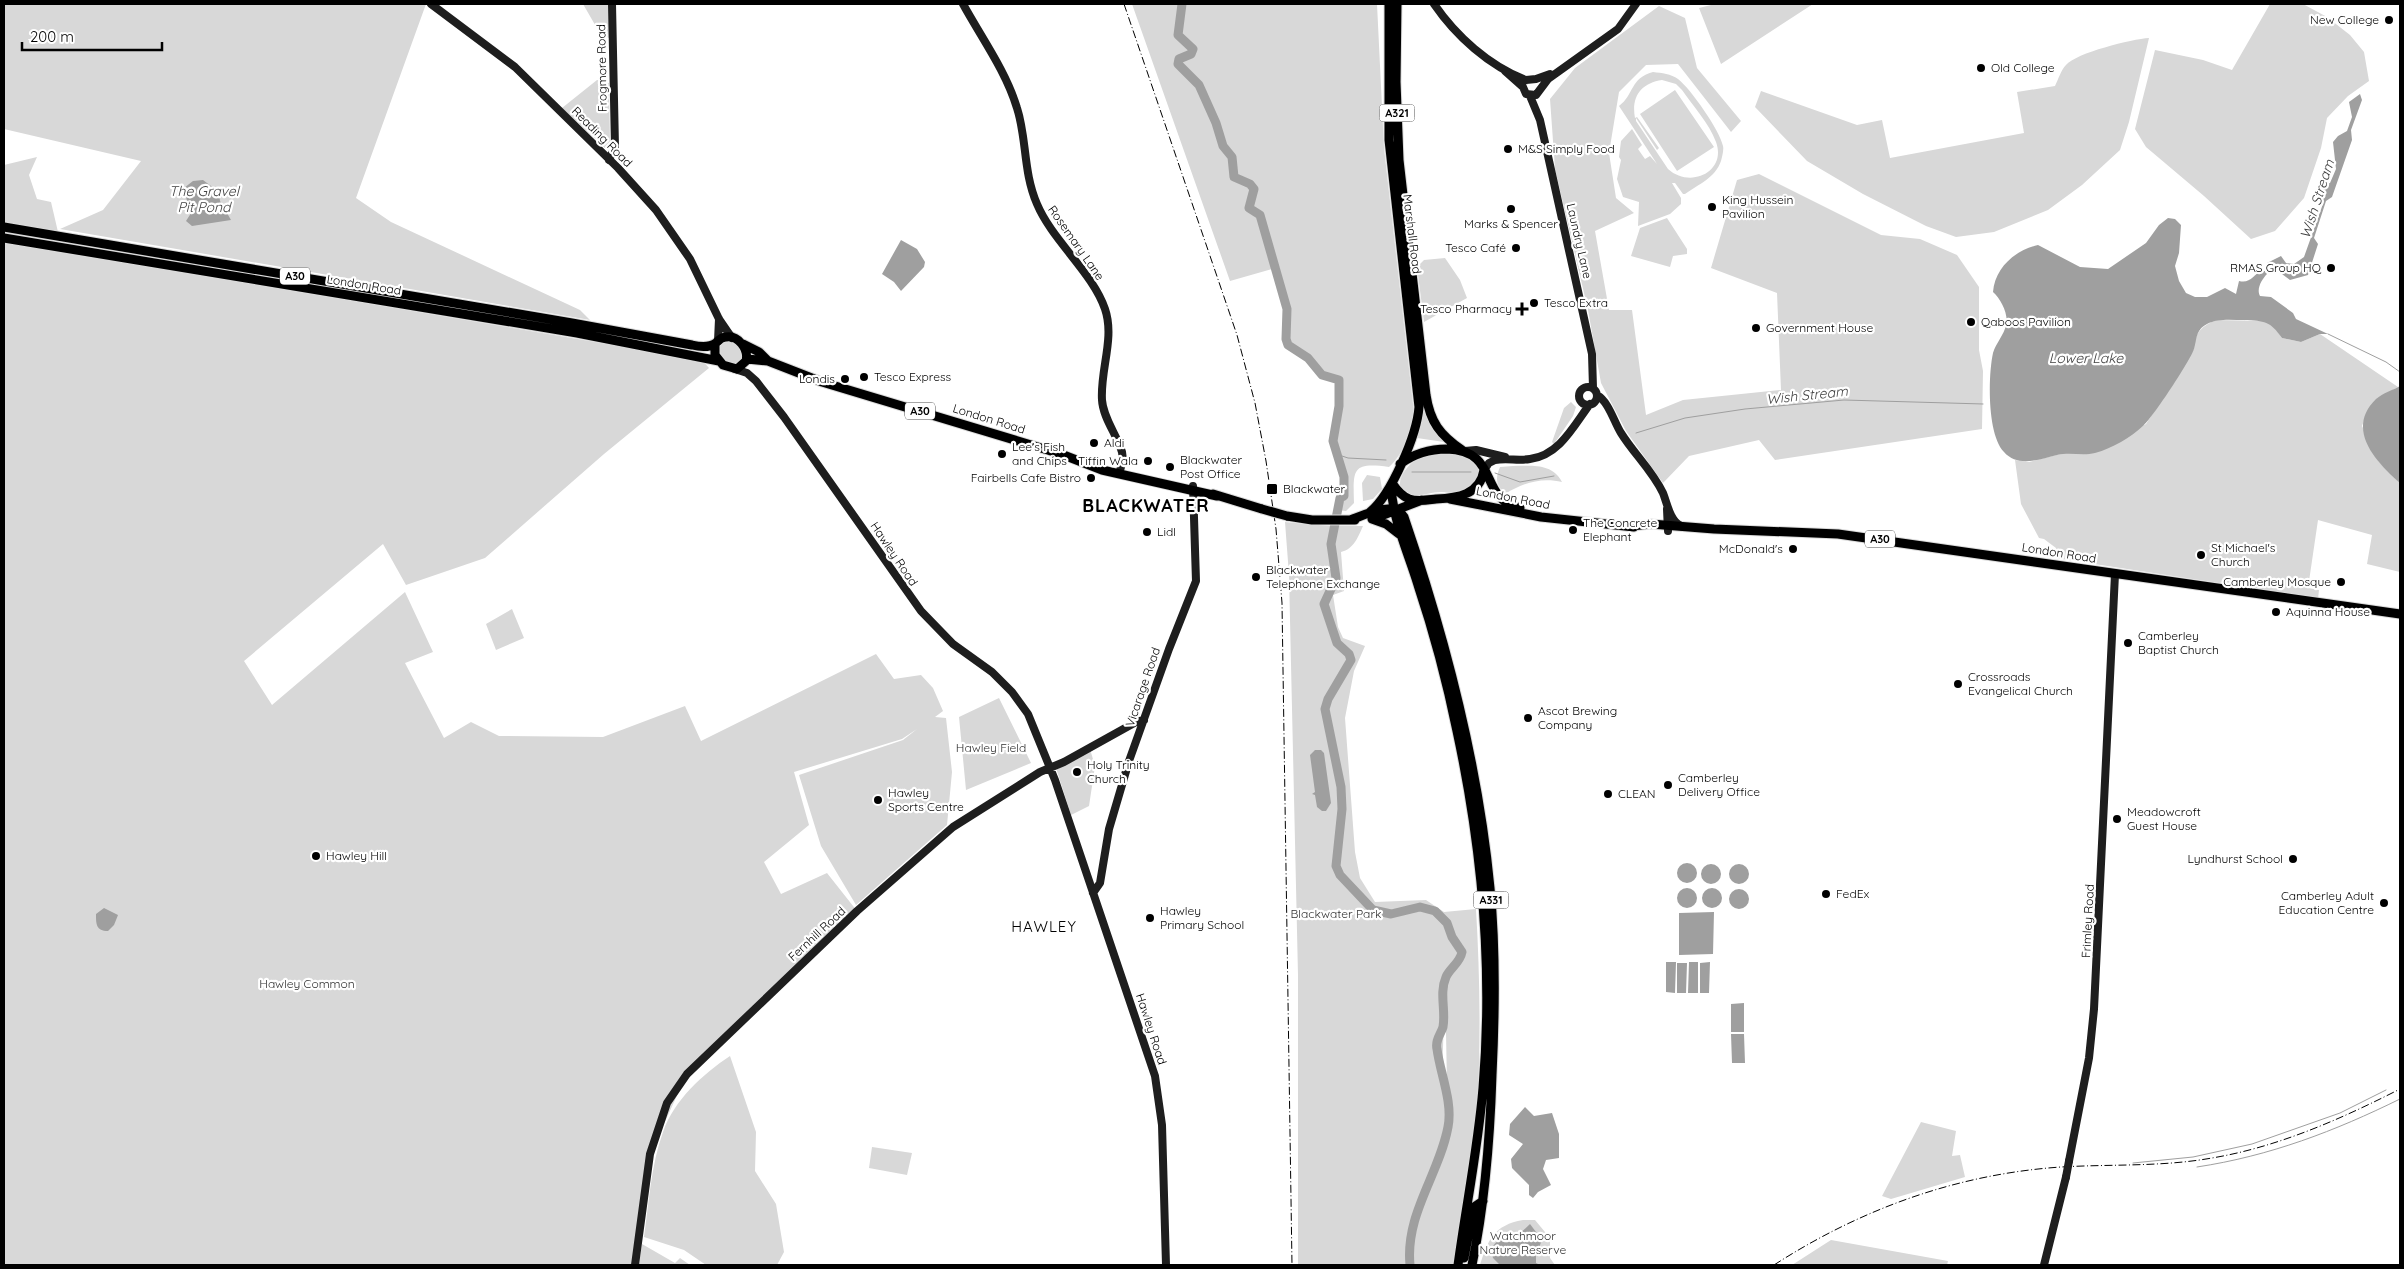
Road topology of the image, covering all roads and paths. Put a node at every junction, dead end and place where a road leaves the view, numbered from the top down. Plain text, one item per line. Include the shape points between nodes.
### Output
1 (431, 4) edge
2 (612, 4) edge
3 (963, 4) edge
4 (1389, 4) edge
5 (1397, 4) edge
6 (1434, 4) edge
7 (1636, 4) edge
8 (1524, 83) junction
9 (1539, 86) junction
10 (1530, 96) junction
11 (1540, 120) junction
12 (609, 160) junction
13 (4, 227) edge
14 (4, 238) edge
15 (245, 268) junction
16 (244, 277) junction
17 (719, 319) junction
18 (736, 340) junction
19 (716, 342) junction
20 (719, 361) junction
21 (768, 361) junction
22 (746, 366) junction
23 (1591, 390) junction
24 (1586, 404) junction
25 (1464, 450) junction
26 (1510, 458) junction
27 (1400, 464) junction
28 (1484, 470) junction
29 (1120, 471) junction
30 (1392, 484) junction
31 (1193, 489) junction
32 (1450, 499) junction
33 (1424, 500) junction
34 (1667, 505) junction
35 (1395, 511) junction
36 (1369, 516) junction
37 (1572, 519) junction
38 (1406, 524) junction
39 (1681, 526) junction
40 (1668, 528) junction
41 (1714, 529) junction
42 (1401, 536) junction
43 (2115, 574) junction
44 (2400, 614) edge
45 (1445, 664) junction
46 (1144, 720) junction
47 (1048, 769) junction
48 (1093, 893) junction
49 (1483, 1201) junction
50 (635, 1265) edge
51 (1166, 1265) edge
52 (1460, 1265) edge
53 (1472, 1265) edge
54 (2044, 1265) edge

1 - 12 street, Reading Road via 516,67
2 - 12 street, Frogmore Road via 615,147
3 - 29 street, Rosemary Lane via 1015,102 1025,164 1037,205 1105,308 1108,335 1102,401 1121,448
4 - 27 main road, Marshall Road / A321 via 1390,158 1419,402 1414,434
5 - 25 main road, Marshall Road / A321 via 1399,160 1428,408 1437,429
6 - 8 street via 1465,40
7 - 9 street via 1618,29
8 - 9 street
8 - 10 street, Laundry Lane via 1524,91
9 - 10 street
9 - 11 street, Laundry Lane
10 - 11 street, Laundry Lane
11 - 23 street, Laundry Lane via 1588,336
12 - 17 street, Reading Road via 669,227 690,259
13 - 15 main road, London Road / A30
14 - 16 main road, London Road / A30
15 - 16 main road
15 - 19 main road, London Road / A30 via 692,346 704,347
16 - 20 main road, London Road / A30 via 577,333
17 - 18 street, Reading Road
17 - 19 street, Reading Road
18 - 19 main road, A30 via 725,337
18 - 21 main road, London Road / A30 via 759,352
18 - 22 main road via 746,350
19 - 20 main road via 714,354
20 - 22 main road, A30 via 735,369
21 - 22 main road, London Road / A30
21 - 29 main road, London Road / A30 via 822,382
22 - 47 street, Hawley Road via 921,611 953,644 980,661 1012,692 1028,714
23 - 24 street via 1595,401
23 - 24 street, Laundry Lane via 1578,394
23 - 34 street via 1603,400 1622,435 1647,466
24 - 26 street via 1572,429 1548,453 1531,459
25 - 26 street
25 - 27 main road via 1427,450
25 - 28 main road, Marshall Road via 1478,458
26 - 28 street via 1491,462
27 - 30 main road, Marshall Road
28 - 32 main road via 1480,483 1473,490
28 - 37 main road, London Road / A30 via 1495,492 1506,503 1516,508
29 - 31 main road, London Road / A30
30 - 33 main road via 1404,496
30 - 35 main road, A331
30 - 36 main road
31 - 36 main road, London Road / A30, bridge via 1288,516 1346,520
31 - 46 street, Vicarage Road via 1196,581
32 - 33 main road
32 - 37 main road, London Road / A30 via 1523,514
33 - 35 main road, London Road / A30
33 - 38 main road via 1411,512
34 - 39 street
34 - 40 street
35 - 36 main road, London Road / A30
35 - 38 main road
35 - 42 main road, A331
36 - 42 main road via 1390,526
37 - 40 main road, London Road / A30 via 1641,530
38 - 45 main road, A331 via 1431,598
39 - 40 main road, London Road / A30
39 - 41 main road, London Road / A30
40 - 41 main road, London Road / A30 via 1708,532
41 - 43 main road, London Road / A30 via 1838,534
42 - 45 main road, A331
43 - 44 main road, London Road / A30
43 - 54 street, Frimley Road, bridge via 2089,1058 2066,1177
45 - 49 main road, A331 via 1473,769 1490,889 1494,1022
45 - 52 main road, A331 via 1473,822 1485,967 1483,1085
46 - 47 street, Fernhill Road
46 - 48 street, Vicarage Road via 1110,824 1100,883
47 - 48 street, Hawley Road
47 - 50 street, Fernhill Road via 953,827 851,918 687,1074 667,1103 650,1154
48 - 51 street, Hawley Road via 1157,1085 1162,1125
49 - 52 main road, A331 via 1474,1207
49 - 53 main road, A331

